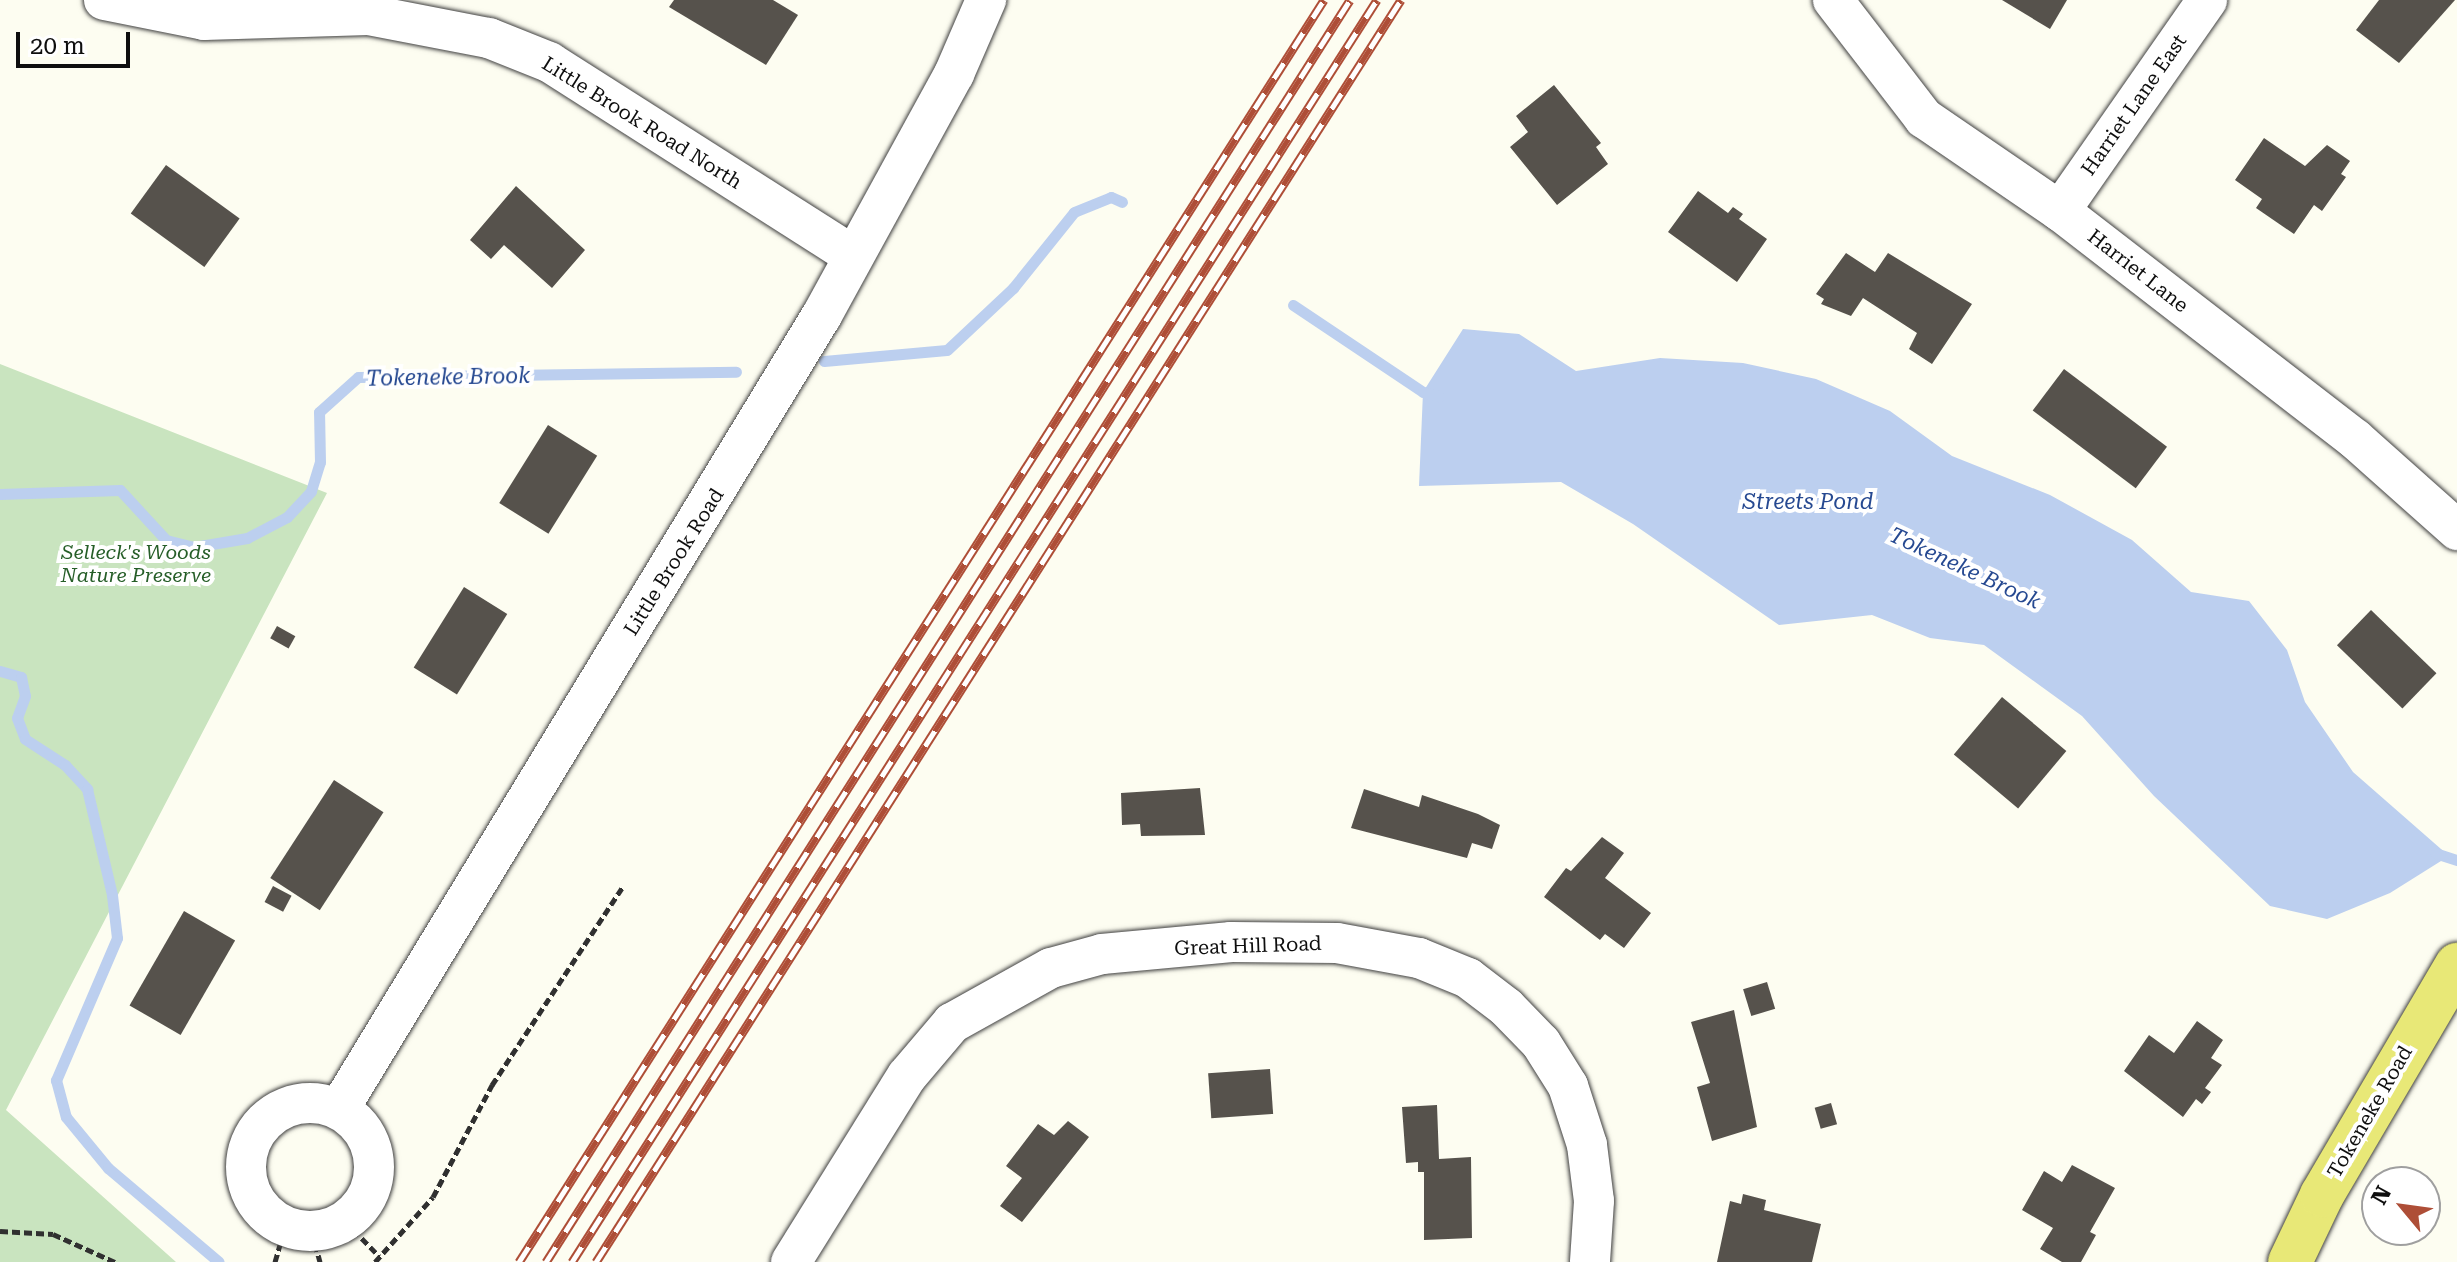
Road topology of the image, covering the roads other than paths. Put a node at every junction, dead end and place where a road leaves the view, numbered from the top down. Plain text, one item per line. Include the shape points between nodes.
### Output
1 (986, 0) edge
2 (1833, 0) edge
3 (2207, 0) edge
4 (122, 3) edge
5 (2060, 211) junction
6 (853, 256) junction
7 (2457, 530) edge
8 (2457, 965) edge
9 (339, 1109) junction
10 (307, 1241) edge
11 (791, 1262) edge
12 (1590, 1262) edge
13 (2290, 1262) edge

1 - 6 street, Little Brook Road via 954,74
2 - 5 street, Harriet Lane via 1924,118
3 - 5 street, Harriet Lane East
4 - 6 street, Little Brook Road North via 204,20 369,15 489,38 549,62
5 - 7 street, Harriet Lane via 2355,439
6 - 9 street, Little Brook Road via 754,432
8 - 13 main road, Tokeneke Road via 2322,1195
9 - 10 street via 361,1127 374,1159 368,1194
9 - 10 street via 318,1103 290,1106 271,1116 253,1137 246,1158 248,1186 262,1210
11 - 12 street, Great Hill Road via 907,1076 952,1023 1051,968 1102,954 1231,942 1337,943 1419,958 1468,978 1506,1007 1541,1043 1568,1086 1587,1145 1594,1201

